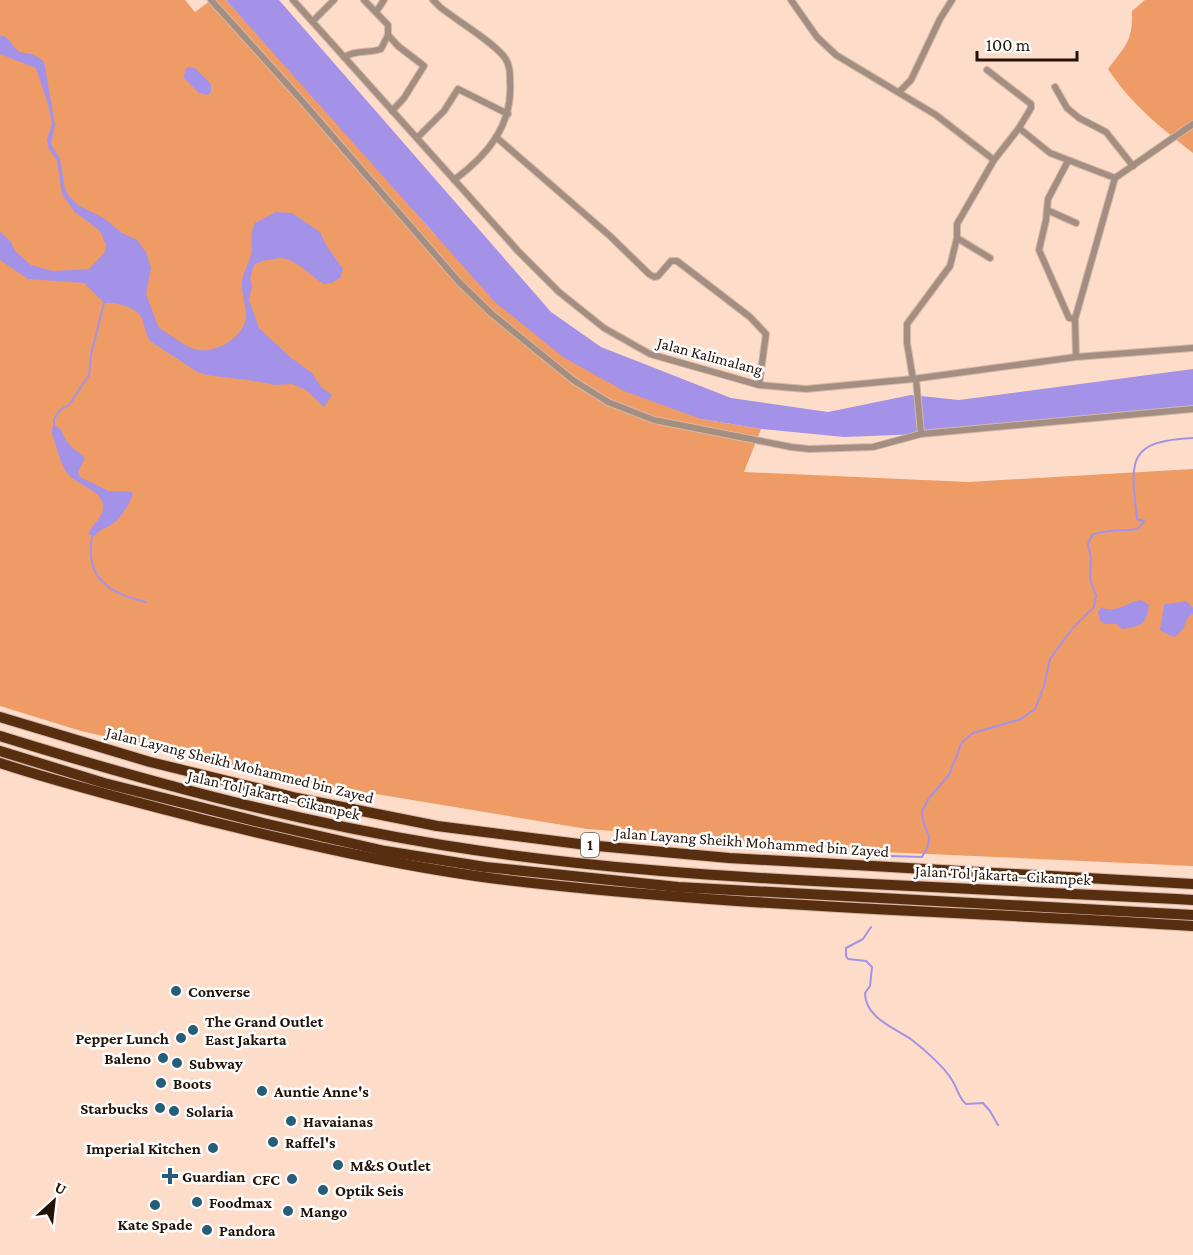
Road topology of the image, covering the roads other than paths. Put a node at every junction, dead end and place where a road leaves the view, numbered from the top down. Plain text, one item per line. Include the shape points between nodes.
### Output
1 (211, 0) edge
2 (293, 0) edge
3 (334, 0) edge
4 (364, 0) edge
5 (384, 0) edge
6 (433, 0) edge
7 (790, 0) edge
8 (952, 0) edge
9 (376, 12) junction
10 (313, 21) junction
11 (388, 35) junction
12 (344, 57) junction
13 (987, 70) dead end
14 (1055, 87) dead end
15 (899, 92) junction
16 (392, 111) junction
17 (508, 114) junction
18 (1193, 124) edge
19 (1019, 128) junction
20 (496, 137) junction
21 (417, 138) junction
22 (994, 160) junction
23 (1068, 161) junction
24 (1133, 166) junction
25 (1115, 178) junction
26 (454, 180) junction
27 (1047, 210) junction
28 (1076, 224) dead end
29 (957, 238) junction
30 (990, 258) dead end
31 (1075, 320) junction
32 (1193, 348) edge
33 (1076, 357) junction
34 (915, 381) junction
35 (759, 385) junction
36 (1193, 409) edge
37 (920, 431) junction
38 (0, 717) edge
39 (0, 736) edge
40 (0, 751) edge
41 (0, 763) edge
42 (1193, 884) edge
43 (1193, 900) edge
44 (1193, 915) edge
45 (1193, 926) edge

1 - 37 street via 459,282 492,314 600,398 666,423 801,448 873,447
2 - 10 street, Jalan Kalimalang
3 - 10 street
4 - 9 street
5 - 9 street
6 - 17 street via 504,56 510,72
7 - 15 street via 817,37 836,55
8 - 15 street via 911,80
9 - 11 street via 388,25
10 - 12 street, Jalan Kalimalang
11 - 12 street via 381,48 369,53 354,51
11 - 16 street via 424,66
12 - 16 street, Jalan Kalimalang
13 - 19 street via 1031,104
14 - 24 street via 1067,108 1106,132
15 - 22 street
16 - 21 street, Jalan Kalimalang
17 - 20 street
17 - 21 street via 458,89 444,111
18 - 24 street
19 - 22 street
19 - 23 street via 1044,149
20 - 26 street via 478,160
20 - 35 street via 649,274 658,276 671,261 678,261 750,317 766,334
21 - 26 street, Jalan Kalimalang
22 - 29 street via 957,224
23 - 25 street
23 - 27 street via 1048,199
24 - 25 street
25 - 31 street
26 - 35 street, Jalan Kalimalang via 551,284 604,328 650,354
27 - 28 street
27 - 31 street via 1039,250 1069,318
29 - 30 street
29 - 34 street via 950,266 906,327
31 - 33 street
32 - 33 street, Jalan Kalimalang
33 - 34 street, Jalan Kalimalang
34 - 35 street, Jalan Kalimalang via 806,389
34 - 37 street
36 - 37 street
38 - 42 highway, Jalan Layang Sheikh Mohammed bin Zayed / 1 via 297,798 437,826 729,858
39 - 43 highway, Jalan Tol Jakarta–Cikampek / 1 via 257,808 364,832 467,849 725,877
40 - 44 highway, Jalan Tol Jakarta–Cikampek / 1 via 104,783 263,823 385,851 475,866 678,887
41 - 45 highway via 266,835 367,858 487,877 727,901

